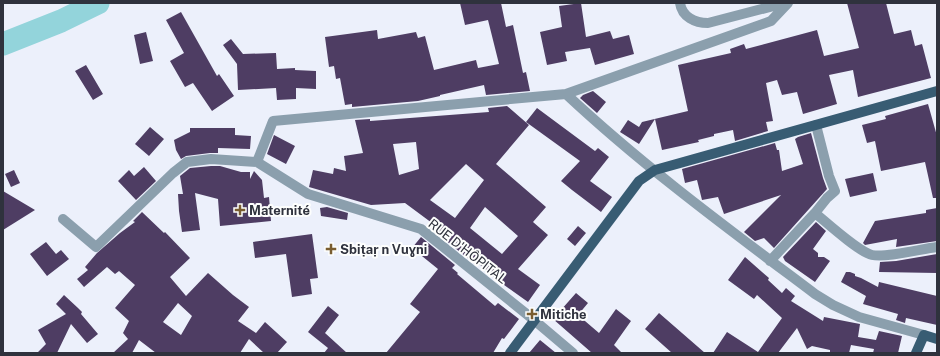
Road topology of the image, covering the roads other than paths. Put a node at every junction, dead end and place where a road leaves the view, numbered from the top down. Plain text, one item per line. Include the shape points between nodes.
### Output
1 (680, 3) edge
2 (786, 3) edge
3 (937, 91) edge
4 (566, 94) junction
5 (816, 124) junction
6 (257, 162) junction
7 (655, 170) junction
8 (815, 213) junction
9 (63, 219) dead end
10 (937, 247) edge
11 (770, 261) junction
12 (534, 320) junction
13 (924, 335) junction
14 (937, 339) edge
15 (510, 353) edge
16 (573, 353) edge
17 (916, 353) edge

1 - 2 street via 689,18 701,23
2 - 4 street via 772,21
3 - 5 main road
4 - 6 street via 273,121
4 - 7 street via 602,128
5 - 7 main road
5 - 8 street via 835,190
6 - 9 street via 211,159 187,162 173,172 96,247
6 - 12 street, RUE D'HÔPITAL via 308,194 421,229
7 - 11 street
7 - 12 main road via 639,180
8 - 10 street via 862,251 872,255 882,256
8 - 11 street
11 - 13 street via 833,305 858,317
12 - 15 main road
12 - 16 street, RUE D'HÔPITAL
13 - 14 main road
13 - 17 main road

